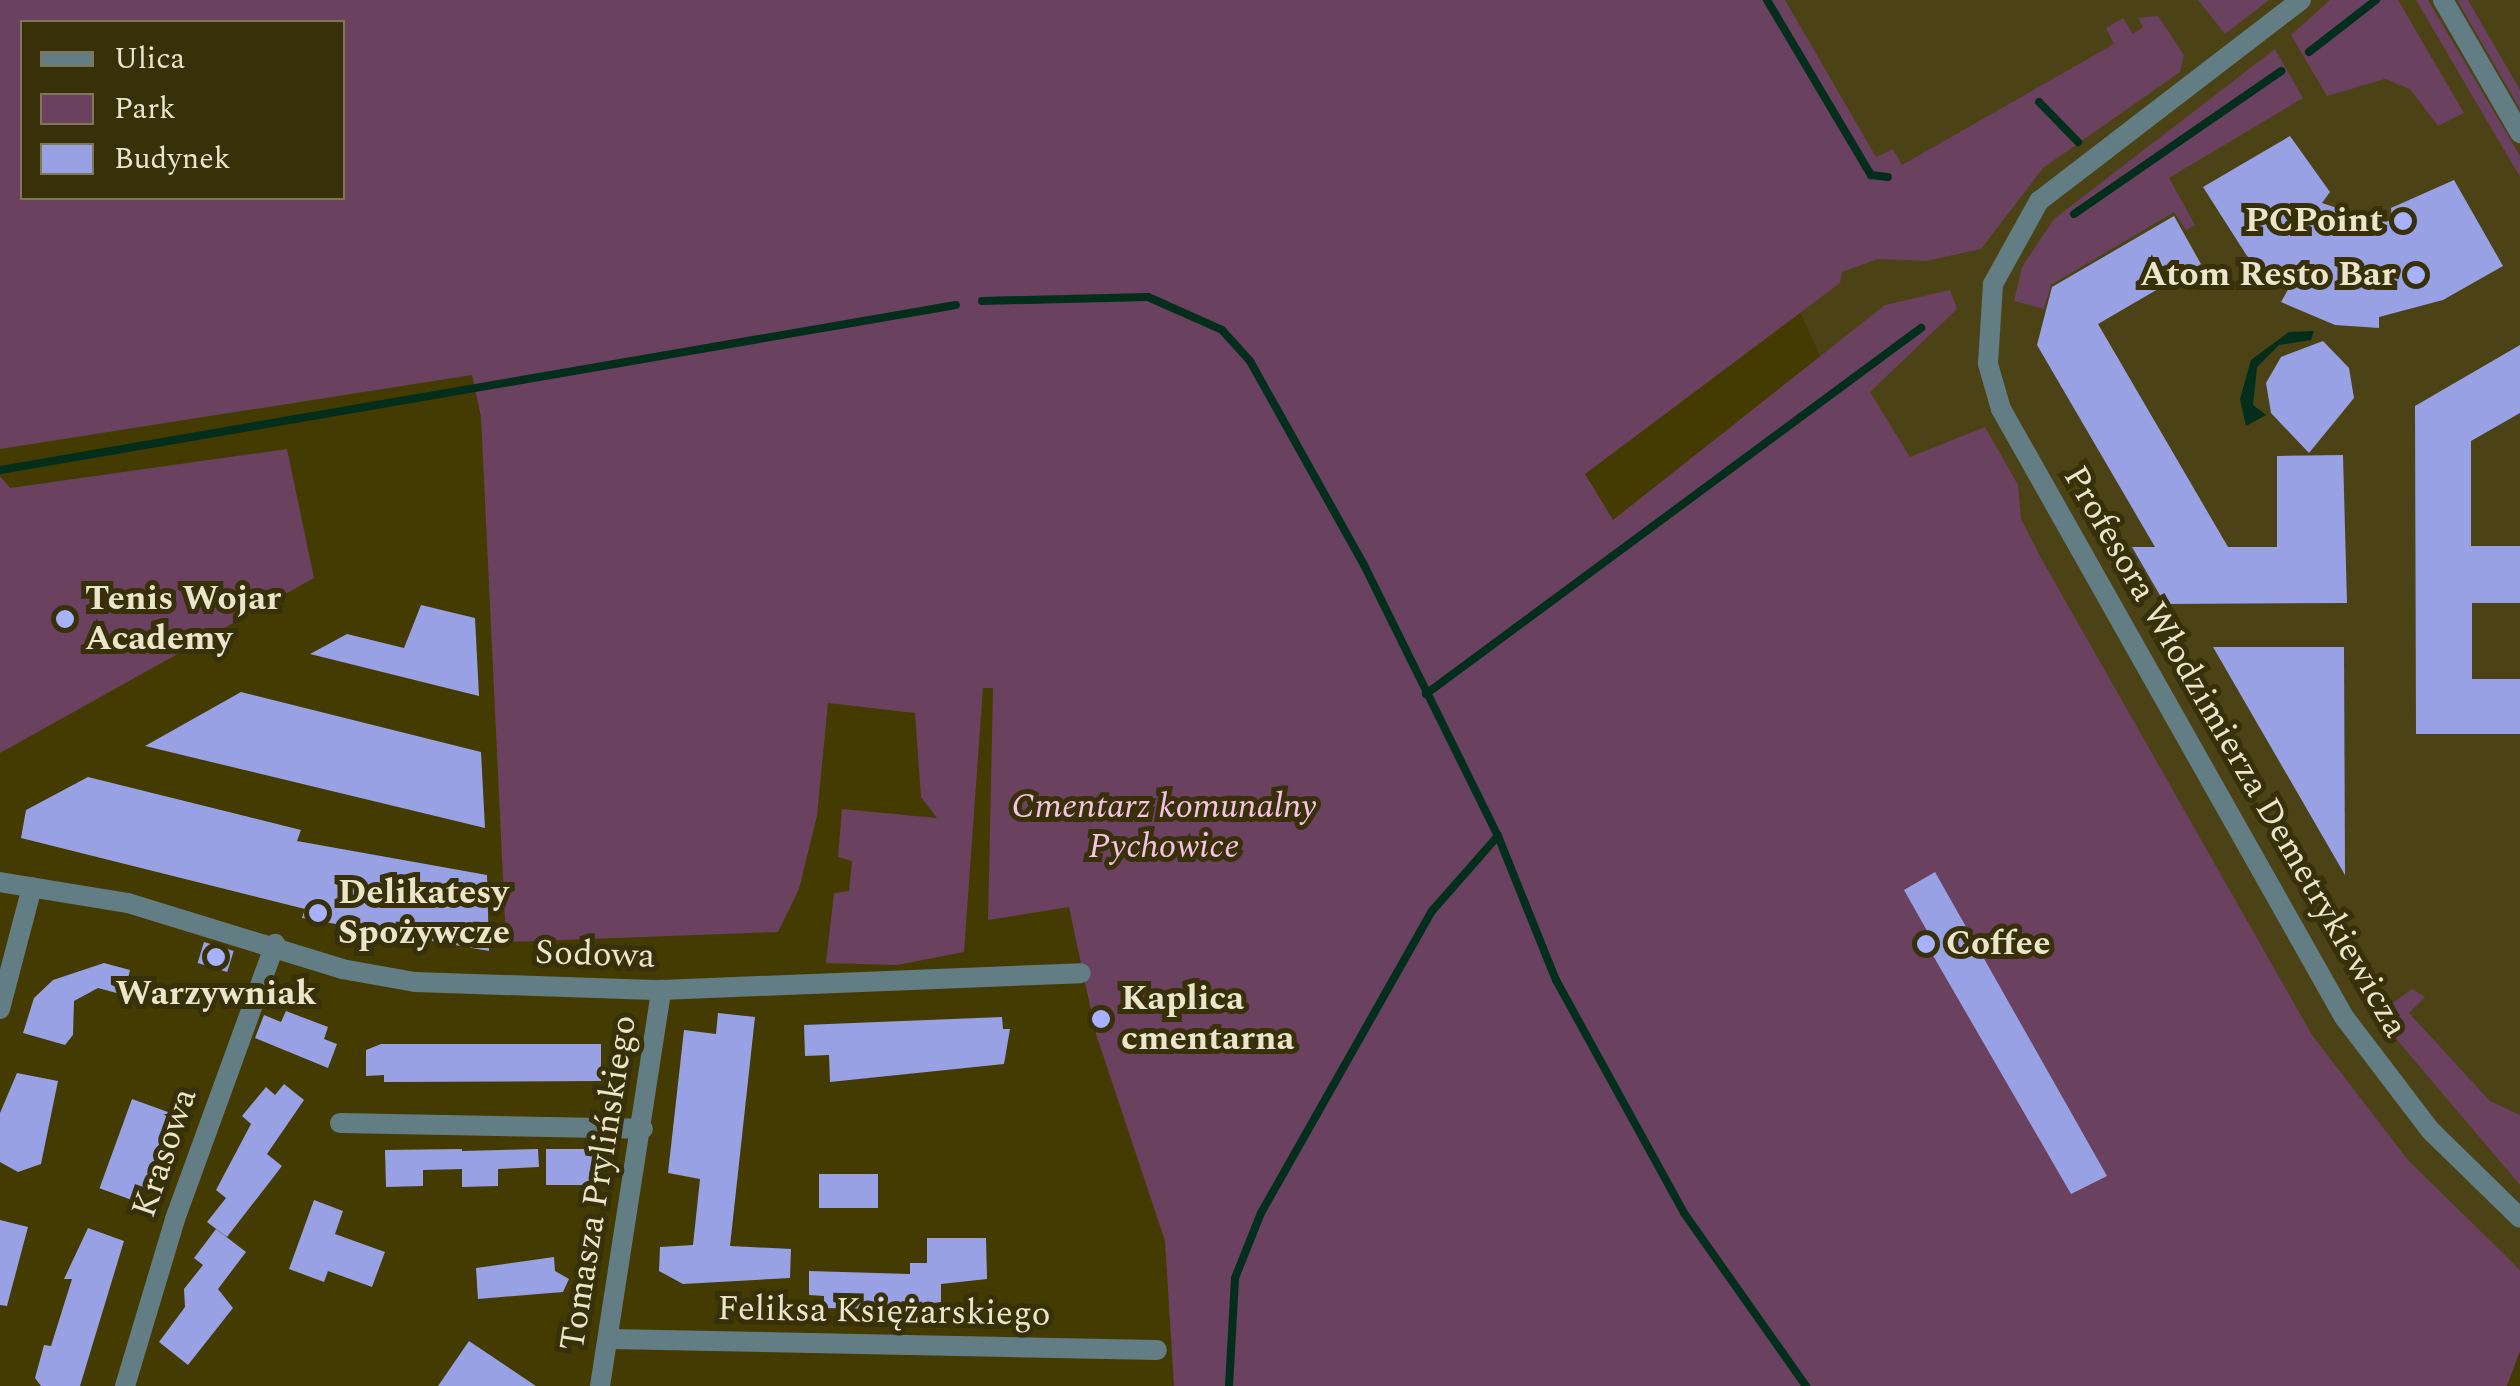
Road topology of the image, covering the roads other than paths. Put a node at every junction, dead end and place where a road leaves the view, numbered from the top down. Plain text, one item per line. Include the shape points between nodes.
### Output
1 (2301, 0) edge
2 (2443, 0) edge
3 (2520, 133) edge
4 (0, 882) edge
5 (32, 887) junction
6 (274, 944) junction
7 (1081, 973) dead end
8 (661, 990) junction
9 (0, 1009) edge
10 (340, 1122) dead end
11 (643, 1129) junction
12 (2520, 1218) edge
13 (610, 1338) junction
14 (1157, 1350) dead end
15 (125, 1386) edge
16 (600, 1386) edge

1 - 12 street, Profesora Włodzimierza Demetrykiewicza via 2039,201 1993,284 1986,334 2001,408 2344,1017 2431,1132
2 - 3 street
4 - 5 street, Sodowa
5 - 6 street, Sodowa via 128,902
5 - 9 street
6 - 8 street, Sodowa via 383,979
6 - 15 street, Krasowa via 175,1219
7 - 8 street, Sodowa
8 - 11 street, Tomasza Prylińskiego
10 - 11 street
11 - 13 street, Tomasza Prylińskiego
13 - 14 street, Feliksa Księżarskiego
13 - 16 street, Tomasza Prylińskiego

